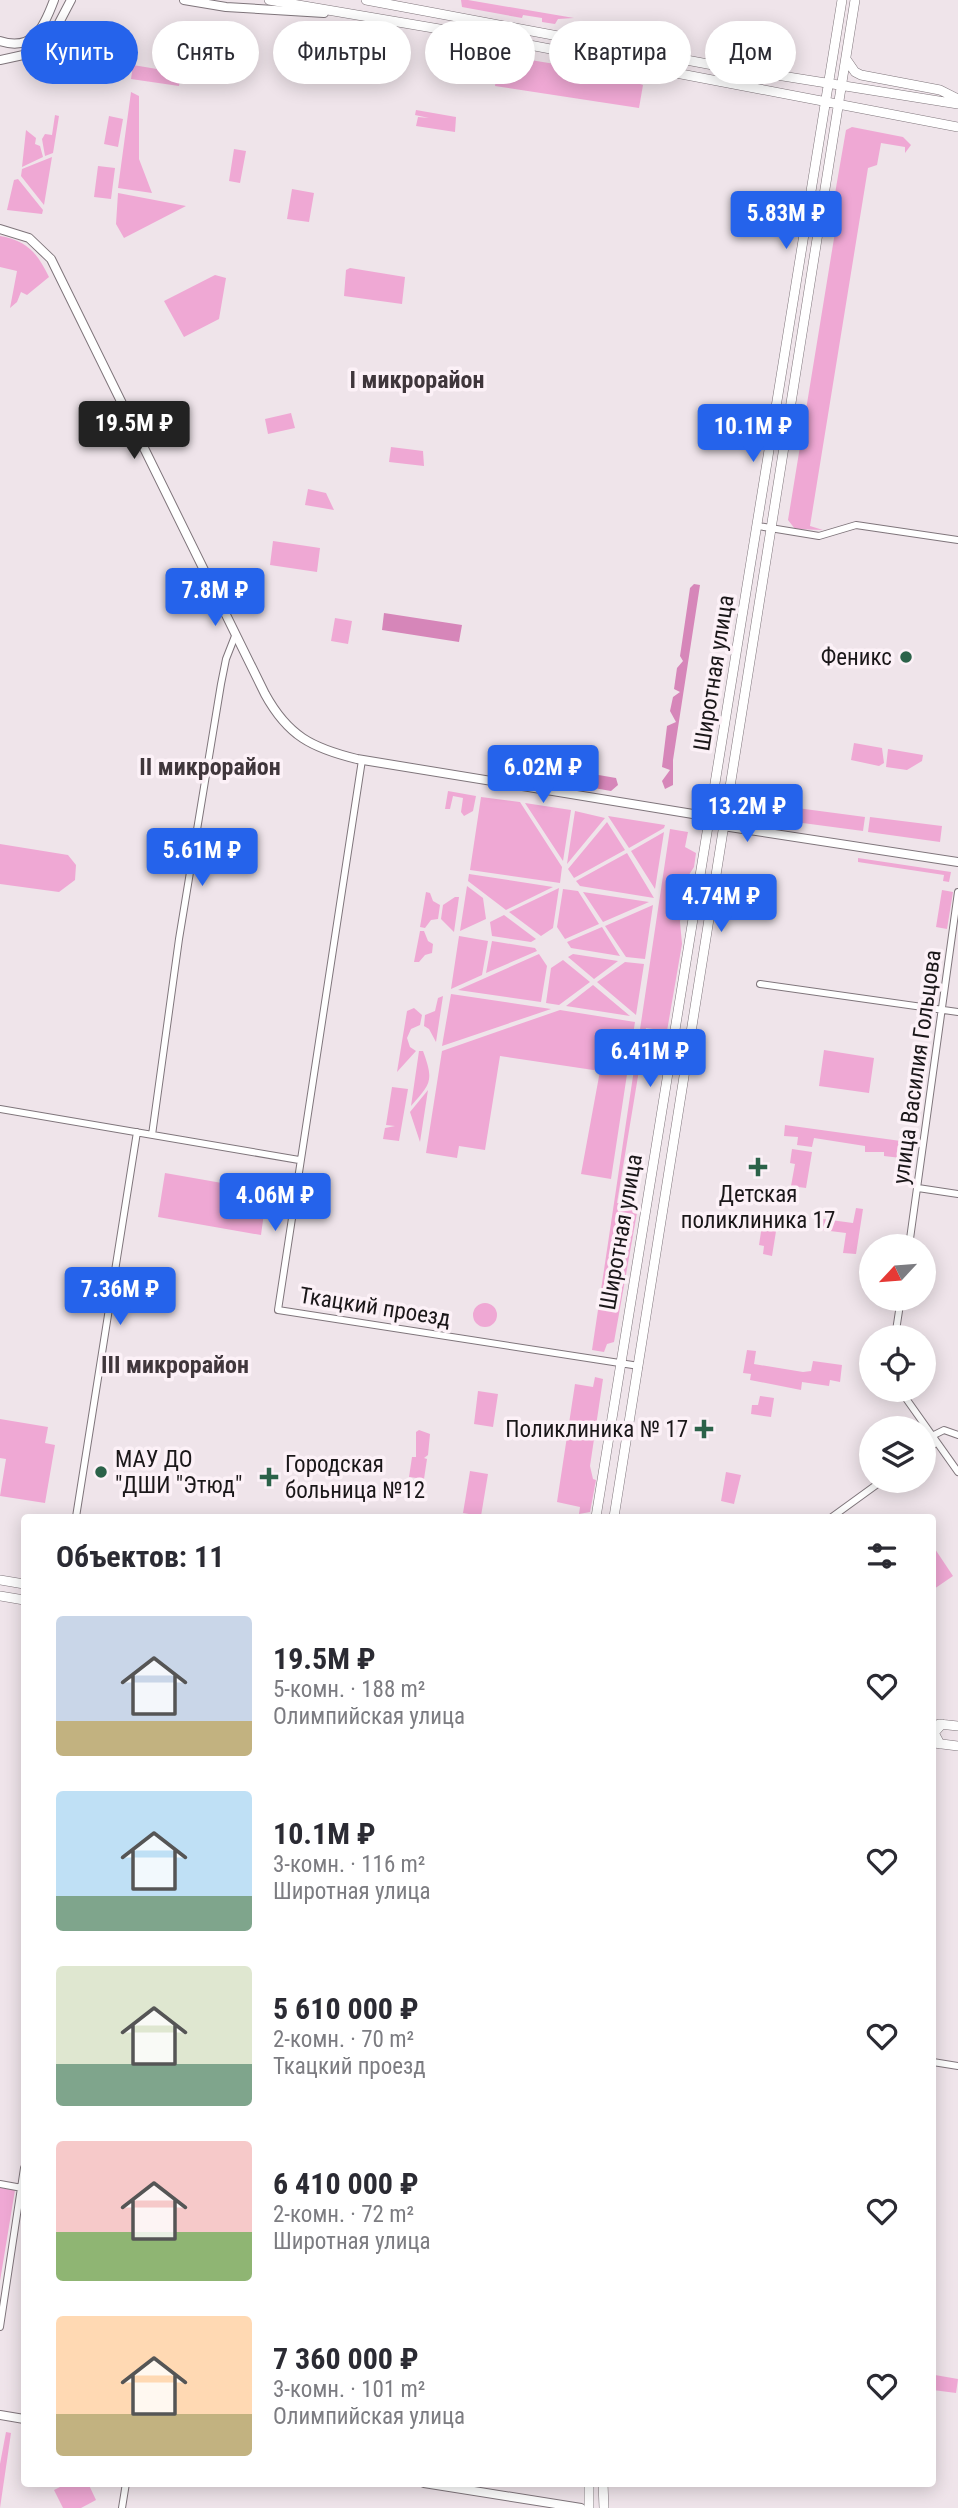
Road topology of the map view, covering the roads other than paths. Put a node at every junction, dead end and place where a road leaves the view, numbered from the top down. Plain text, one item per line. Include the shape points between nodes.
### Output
1 (54, 0) edge
2 (71, 0) edge
3 (184, 0) edge
4 (269, 0) edge
5 (366, 0) edge
6 (842, 0) edge
7 (855, 0) edge
8 (362, 17) junction
9 (0, 41) edge
10 (846, 59) junction
11 (0, 60) edge
12 (830, 84) junction
13 (842, 85) junction
14 (958, 99) edge
15 (827, 102) junction
16 (839, 104) junction
17 (958, 104) edge
18 (958, 127) edge
19 (0, 229) edge
20 (758, 526) junction
21 (771, 528) junction
22 (958, 540) edge
23 (235, 636) junction
24 (362, 760) junction
25 (710, 819) junction
26 (723, 826) junction
27 (957, 864) edge
28 (958, 892) edge
29 (760, 984) dead end
30 (943, 1010) junction
31 (958, 1012) edge
32 (0, 1109) edge
33 (137, 1132) junction
34 (152, 1135) junction
35 (299, 1160) junction
36 (918, 1188) junction
37 (958, 1194) edge
38 (911, 1234) edge
39 (619, 1364) junction
40 (639, 1366) junction
41 (936, 1434) edge
42 (958, 1435) edge
43 (936, 1443) edge
44 (958, 1472) edge
45 (865, 1493) edge
46 (76, 1514) edge
47 (596, 1514) edge
48 (614, 1514) edge
49 (836, 1514) edge
50 (0, 1580) edge
51 (21, 1584) edge
52 (0, 1596) edge
53 (21, 1600) edge
54 (937, 1724) edge
55 (958, 1727) edge
56 (937, 1743) edge
57 (958, 1746) edge
58 (936, 2062) edge
59 (958, 2066) edge
60 (0, 2184) edge
61 (21, 2188) edge
62 (21, 2194) edge
63 (0, 2328) edge
64 (0, 2415) edge
65 (21, 2418) edge
66 (125, 2487) edge
67 (449, 2487) edge
68 (589, 2487) edge
69 (603, 2487) edge
70 (122, 2508) edge
71 (581, 2508) edge
72 (589, 2508) edge
73 (604, 2508) edge

1 - 9 street via 45,26 32,39 21,44
2 - 11 street via 49,41 37,52
3 - 8 street
4 - 8 main road
5 - 12 main road
6 - 12 main road, Широтная улица
7 - 10 main road, Широтная улица
8 - 15 main road
10 - 13 main road, Широтная улица
10 - 14 main road via 861,75 940,90
12 - 13 main road
12 - 15 main road, Широтная улица
13 - 16 main road, Широтная улица
13 - 17 main road
15 - 16 main road
15 - 20 main road, Широтная улица
16 - 18 main road
16 - 21 main road, Широтная улица
19 - 23 street via 29,238 42,248 64,281
20 - 21 street
20 - 25 main road, Широтная улица
21 - 22 street via 819,536 856,525
21 - 26 main road, Широтная улица
23 - 24 street via 276,714 291,731 310,744
23 - 34 street via 221,684
24 - 25 street
24 - 35 street
25 - 26 street
25 - 39 main road, Широтная улица
26 - 27 street
26 - 40 main road, Широтная улица
28 - 30 street, улица Василия Гольцова
29 - 30 street
30 - 31 street
30 - 36 street, улица Василия Гольцова
32 - 33 street
33 - 34 street
33 - 46 street
34 - 35 street
35 - 39 street, Ткацкий проезд via 278,1310
36 - 37 street
36 - 38 street, улица Василия Гольцова
39 - 40 street, Ткацкий проезд
39 - 47 main road, Широтная улица
40 - 48 main road, Широтная улица
41 - 42 street via 944,1430
43 - 44 street
45 - 49 street
50 - 51 main road
52 - 53 main road
54 - 55 main road
56 - 57 main road
58 - 59 street
60 - 61 street
62 - 63 street
64 - 65 street
66 - 70 street
67 - 71 street
68 - 72 main road
69 - 73 main road

